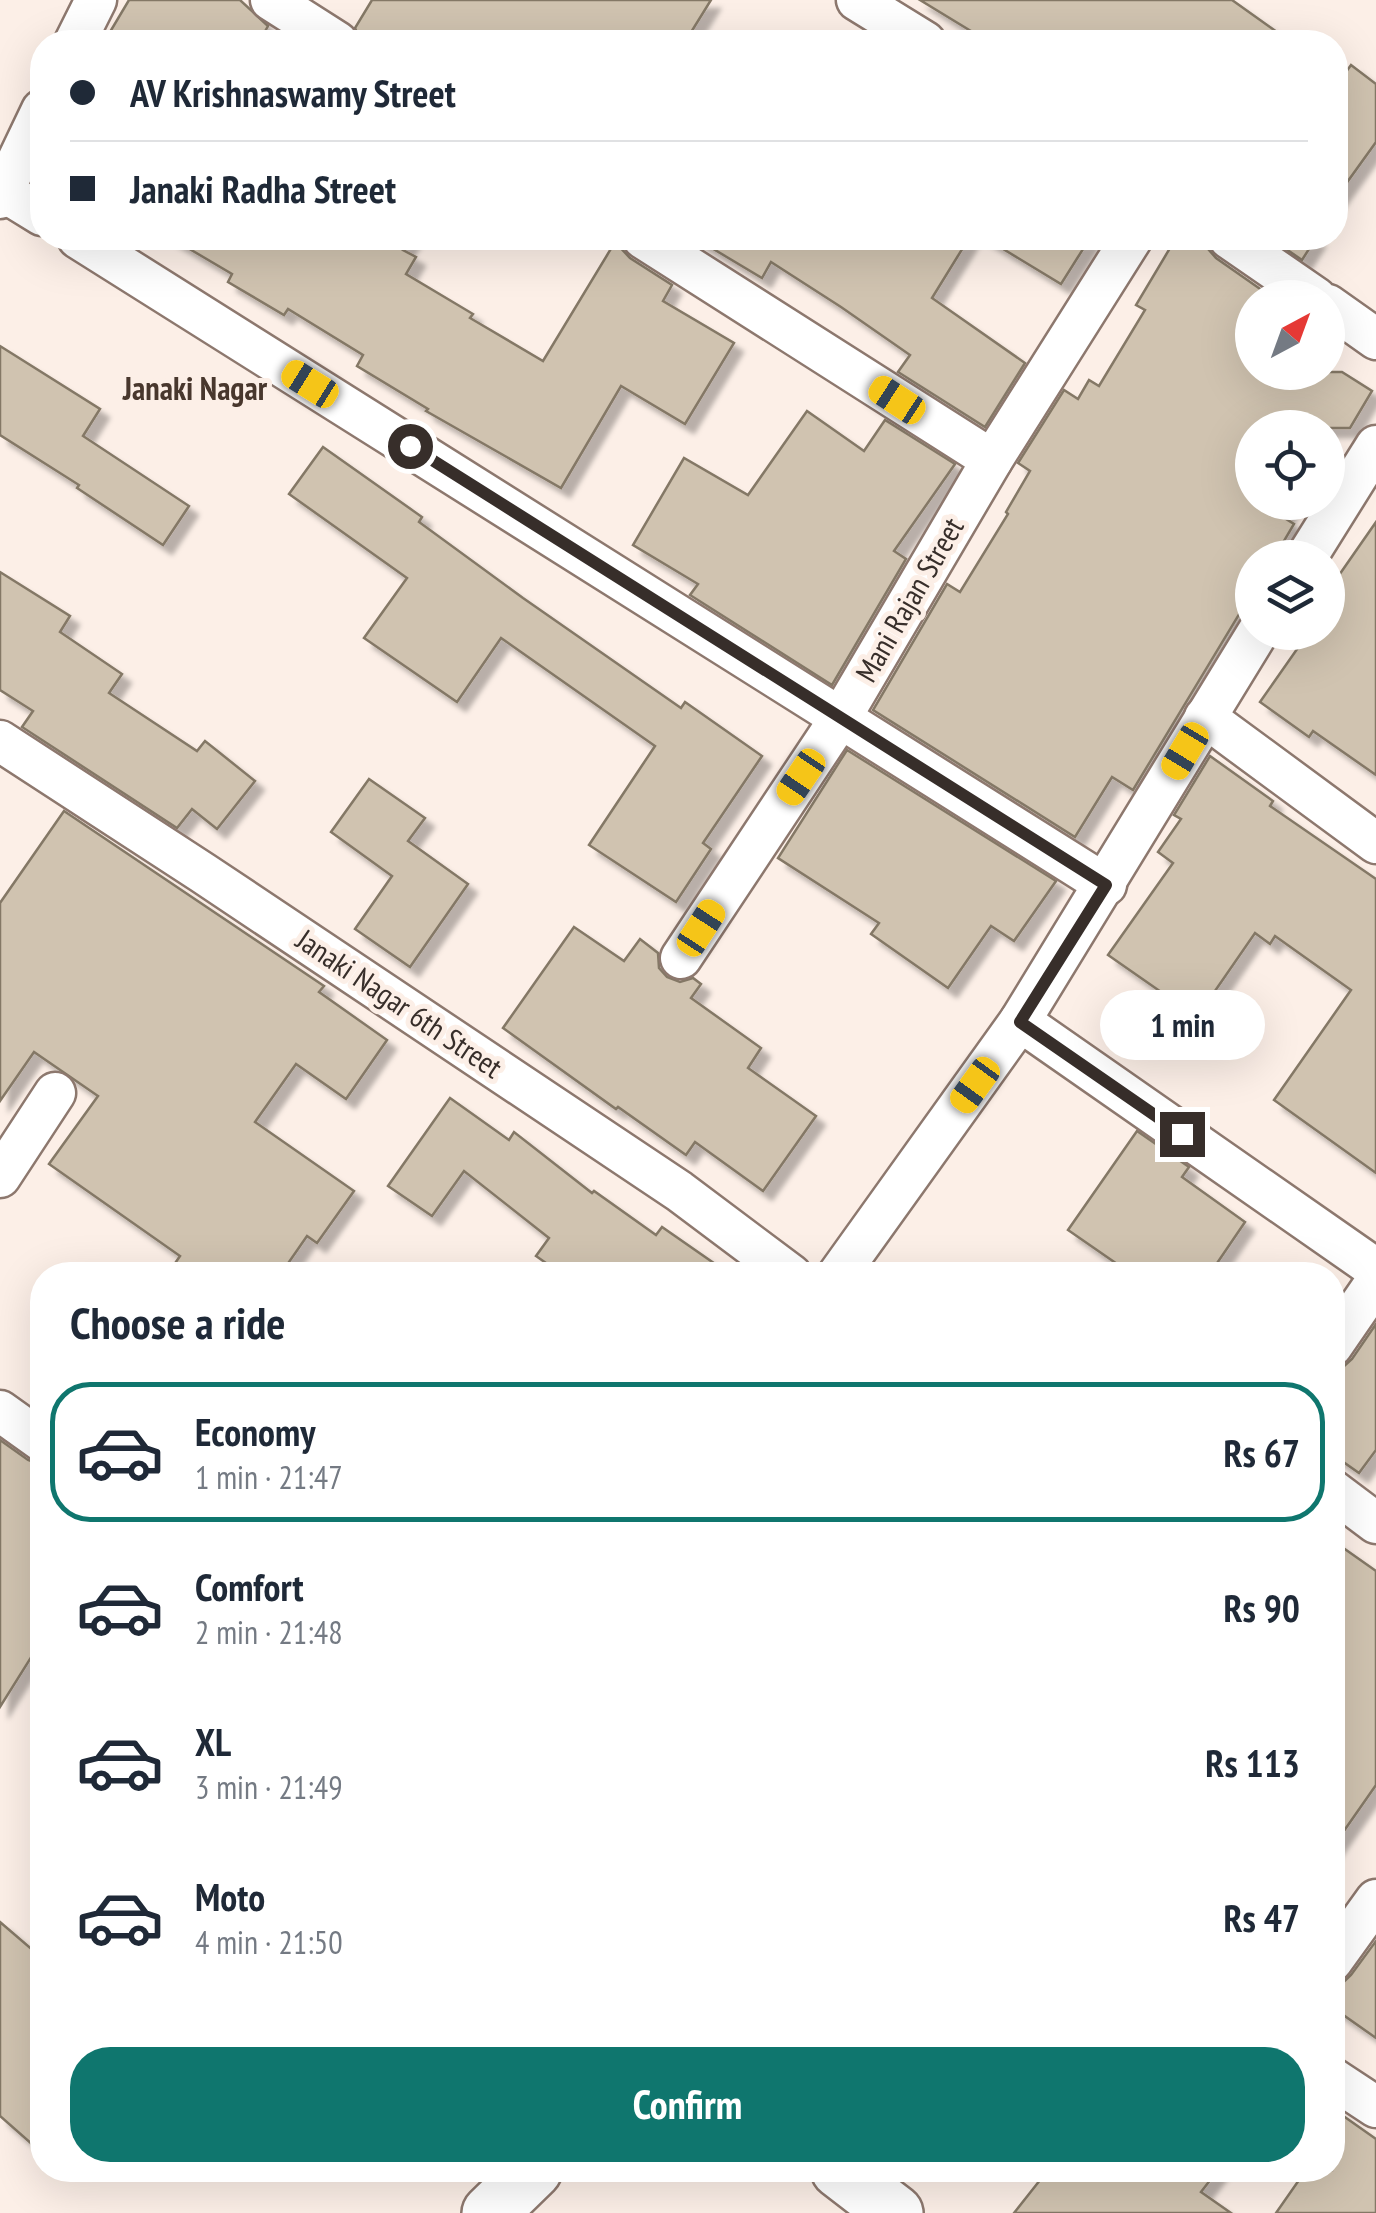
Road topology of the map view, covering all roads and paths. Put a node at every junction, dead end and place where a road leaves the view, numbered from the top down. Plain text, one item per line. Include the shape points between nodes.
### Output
1 (96, 0) edge
2 (270, 0) edge
3 (857, 0) edge
4 (82, 30) edge
5 (318, 30) edge
6 (906, 30) edge
7 (30, 135) edge
8 (2, 194) edge
9 (30, 209) edge
10 (97, 250) edge
11 (662, 250) edge
12 (1124, 250) edge
13 (1246, 250) edge
14 (1290, 280) edge
15 (1345, 318) edge
16 (1376, 339) edge
17 (1374, 453) edge
18 (992, 460) junction
19 (1318, 540) edge
20 (1247, 650) edge
21 (841, 717) junction
22 (1204, 718) junction
23 (0, 742) edge
24 (1376, 843) edge
25 (1106, 885) junction
26 (681, 958) dead end
27 (1020, 1022) junction
28 (54, 1093) dead end
29 (0, 1177) edge
30 (773, 1262) edge
31 (847, 1262) edge
32 (1376, 1269) edge
33 (1376, 1282) edge
34 (1345, 1327) edge
35 (0, 1412) edge
36 (30, 1432) edge
37 (1345, 1500) edge
38 (1376, 1523) edge
39 (1376, 1900) edge
40 (1345, 1942) edge
41 (1345, 2087) edge
42 (1376, 2107) edge
43 (522, 2182) edge
44 (855, 2182) edge
45 (490, 2213) edge
46 (895, 2213) edge

1 - 4 street
2 - 5 street
3 - 6 street
7 - 8 street
8 - 9 street
10 - 21 street
11 - 18 street
12 - 18 street, Mani Rajan Street
13 - 14 street
15 - 16 street
17 - 19 street
18 - 21 street, Mani Rajan Street
20 - 22 street
21 - 25 street
21 - 26 street, Mani Rajan Street
22 - 24 street
22 - 25 street
23 - 30 street, Janaki Nagar 6th Street via 662,1180
25 - 27 street
27 - 31 street
27 - 32 street
28 - 29 street
33 - 34 street
35 - 36 street
37 - 38 street
39 - 40 street
41 - 42 street
43 - 45 main road
44 - 46 main road

